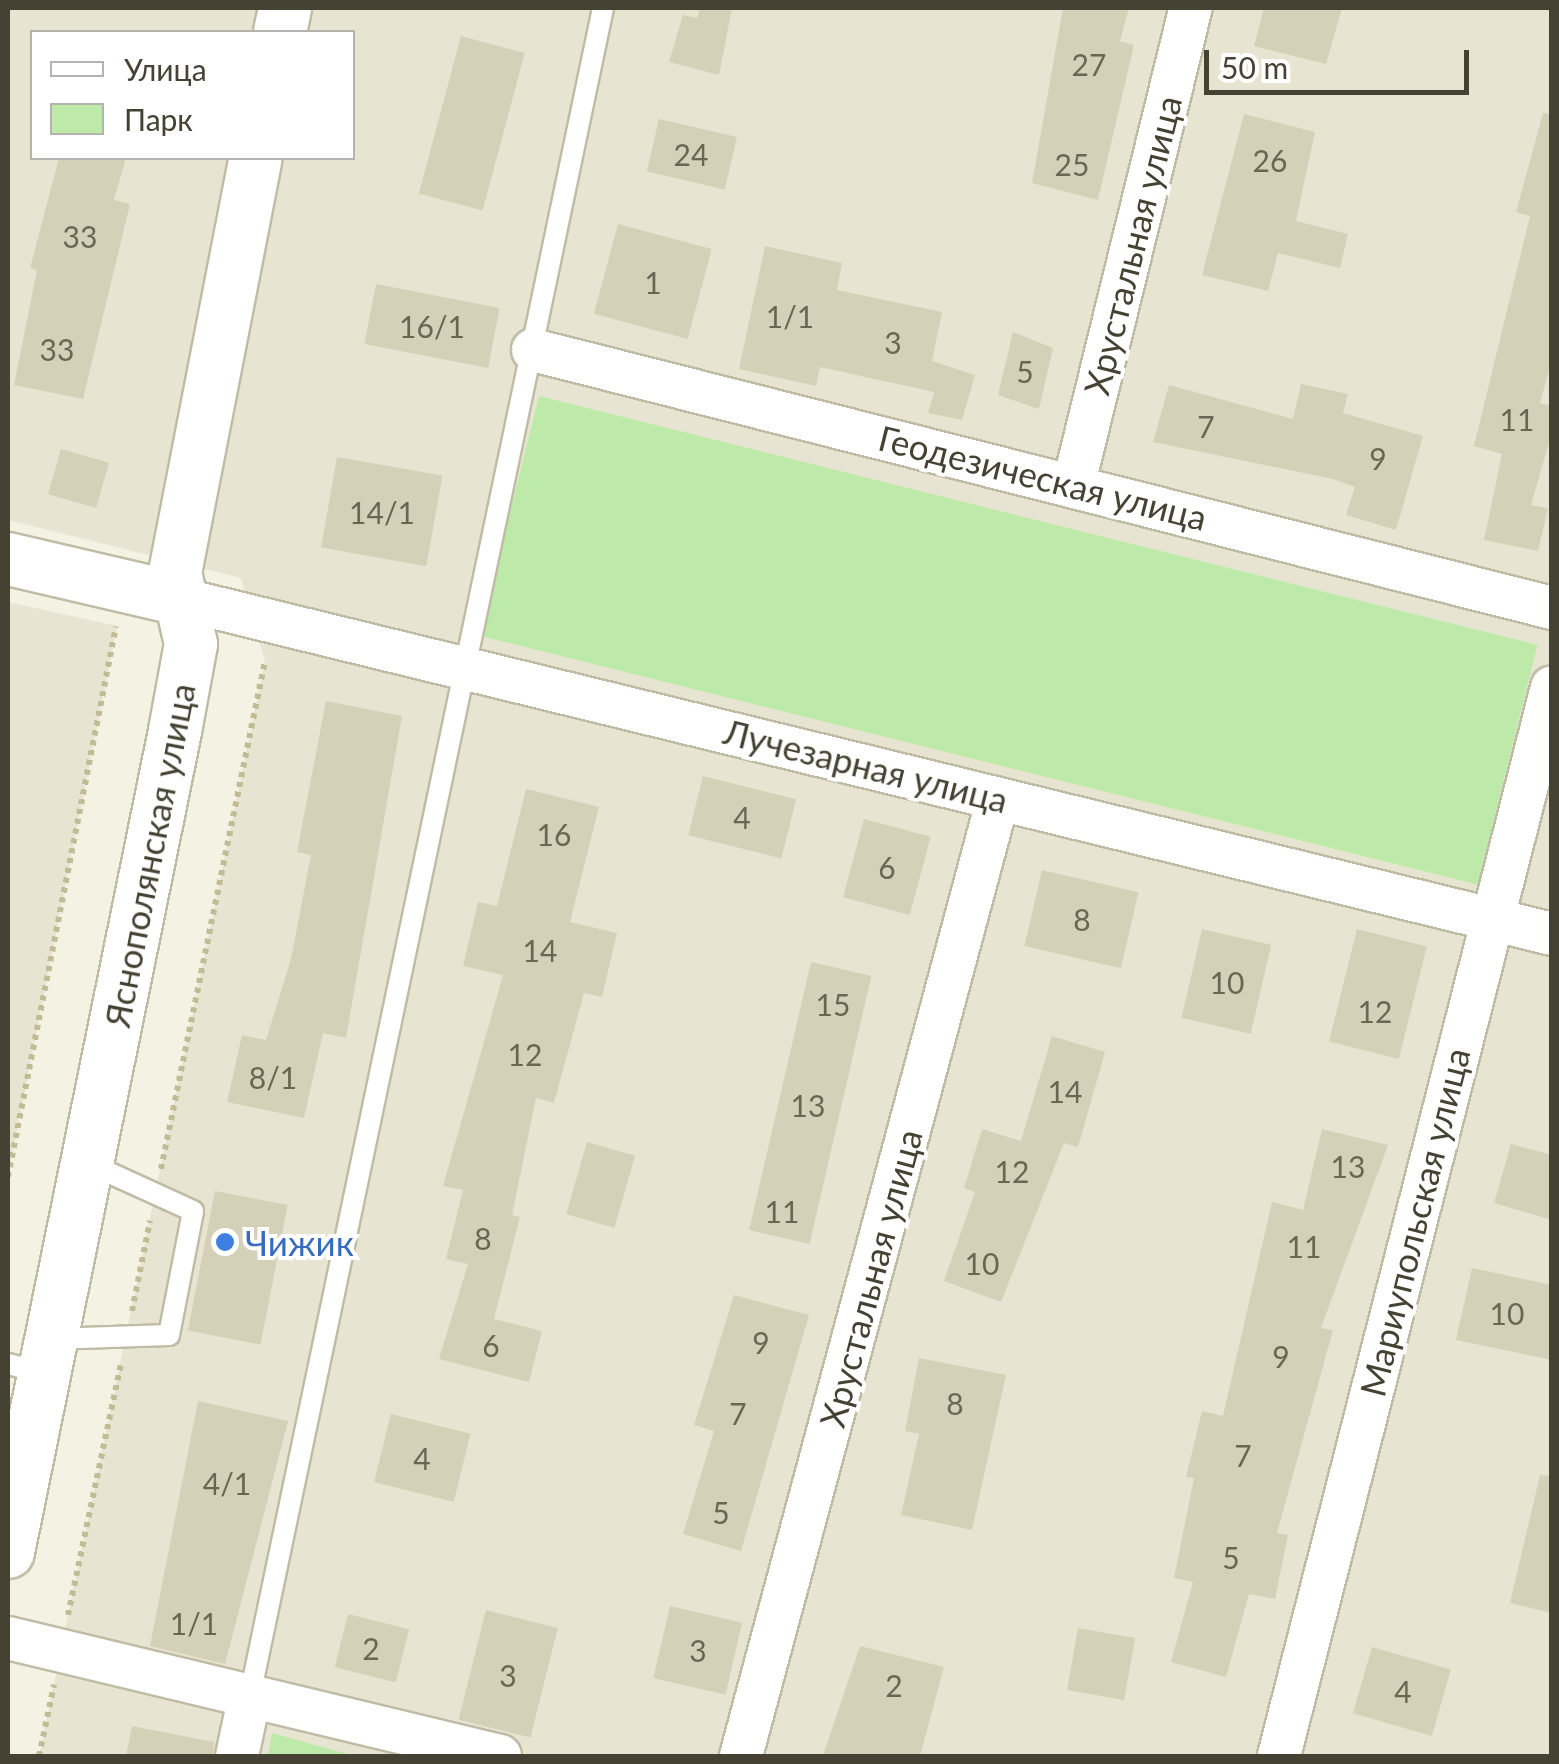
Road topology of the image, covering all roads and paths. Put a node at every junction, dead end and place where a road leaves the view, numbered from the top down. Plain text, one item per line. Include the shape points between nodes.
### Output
1 (603, 8) edge
2 (1191, 8) edge
3 (256, 160) edge
4 (533, 350) junction
5 (1074, 483) junction
6 (8, 559) edge
7 (180, 600) junction
8 (1552, 608) edge
9 (103, 624) dead end
10 (264, 661) dead end
11 (466, 662) junction
12 (1552, 687) edge
13 (998, 799) junction
14 (1492, 919) junction
15 (1552, 934) edge
16 (88, 1163) junction
17 (8, 1177) edge
18 (156, 1194) junction
19 (126, 1336) junction
20 (35, 1359) edge
21 (8, 1552) edge
22 (65, 1632) dead end
23 (8, 1638) edge
24 (57, 1669) dead end
25 (250, 1695) junction
26 (38, 1756) edge
27 (237, 1756) edge
28 (500, 1756) edge
29 (741, 1756) edge
30 (1278, 1756) edge

1 - 4 lane
2 - 5 street, Хрустальная улица
3 - 7 street, Яснополянская улица via 174,573
4 - 5 street, Геодезическая улица
4 - 11 lane
5 - 8 street, Геодезическая улица
6 - 7 street
7 - 11 street, Лучезарная улица
7 - 16 street, Яснополянская улица via 191,644
9 - 17 path via 117,626
10 - 18 path
11 - 13 street, Лучезарная улица
11 - 25 lane
12 - 14 street, Мариупольская улица
13 - 14 street, Лучезарная улица
13 - 29 street, Хрустальная улица
14 - 15 street, Лучезарная улица
14 - 30 street, Мариупольская улица
16 - 18 lane
16 - 20 street, Яснополянская улица
18 - 19 path
18 - 19 lane via 194,1211 169,1334
19 - 20 lane
19 - 22 path
20 - 21 street, Яснополянская улица
23 - 25 street
24 - 26 path
25 - 27 street
25 - 28 street

